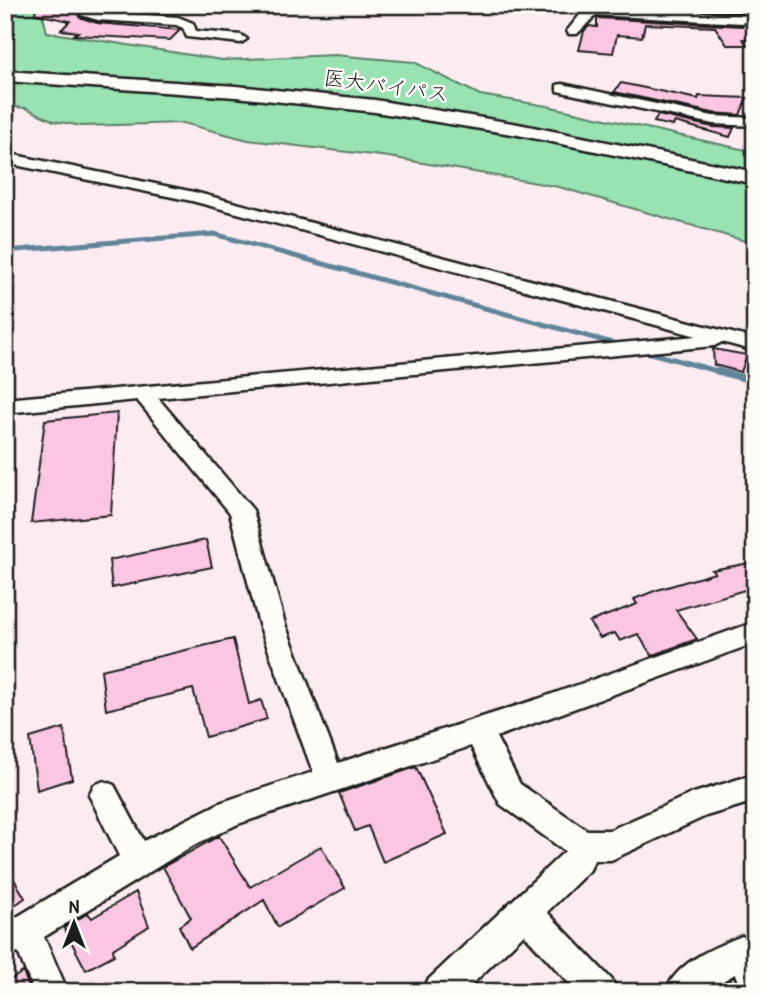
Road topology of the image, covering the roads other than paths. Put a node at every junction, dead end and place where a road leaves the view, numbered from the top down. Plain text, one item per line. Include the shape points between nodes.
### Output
1 (86, 5) edge
2 (731, 5) edge
3 (593, 8) edge
4 (668, 10) edge
5 (573, 31) dead end
6 (241, 39) dead end
7 (5, 76) edge
8 (562, 88) dead end
9 (755, 122) edge
10 (5, 159) edge
11 (755, 178) edge
12 (753, 345) edge
13 (142, 393) junction
14 (5, 406) edge
15 (755, 632) edge
16 (478, 730) junction
17 (330, 779) junction
18 (755, 787) edge
19 (104, 794) dead end
20 (584, 845) junction
21 (138, 862) junction
22 (524, 911) junction
23 (15, 936) edge
24 (755, 982) edge
25 (51, 992) edge
26 (440, 992) edge
27 (600, 992) edge
28 (682, 992) edge

1 - 6 street via 85,12 99,16 178,21 186,23 191,34
2 - 4 street via 745,24
3 - 4 street
3 - 5 street
7 - 11 main road, 医大バイパス via 374,106 479,122
8 - 9 street via 713,120
10 - 12 street via 194,197
12 - 13 street via 717,340
13 - 14 street
13 - 17 street via 241,510 272,624
15 - 16 street
16 - 17 street
16 - 20 street via 510,794
17 - 21 street via 232,812
18 - 20 street via 701,804 611,845
19 - 21 street
20 - 22 street via 579,859
21 - 23 street
22 - 26 street
22 - 27 street
23 - 25 street
24 - 28 street via 742,952 695,977

